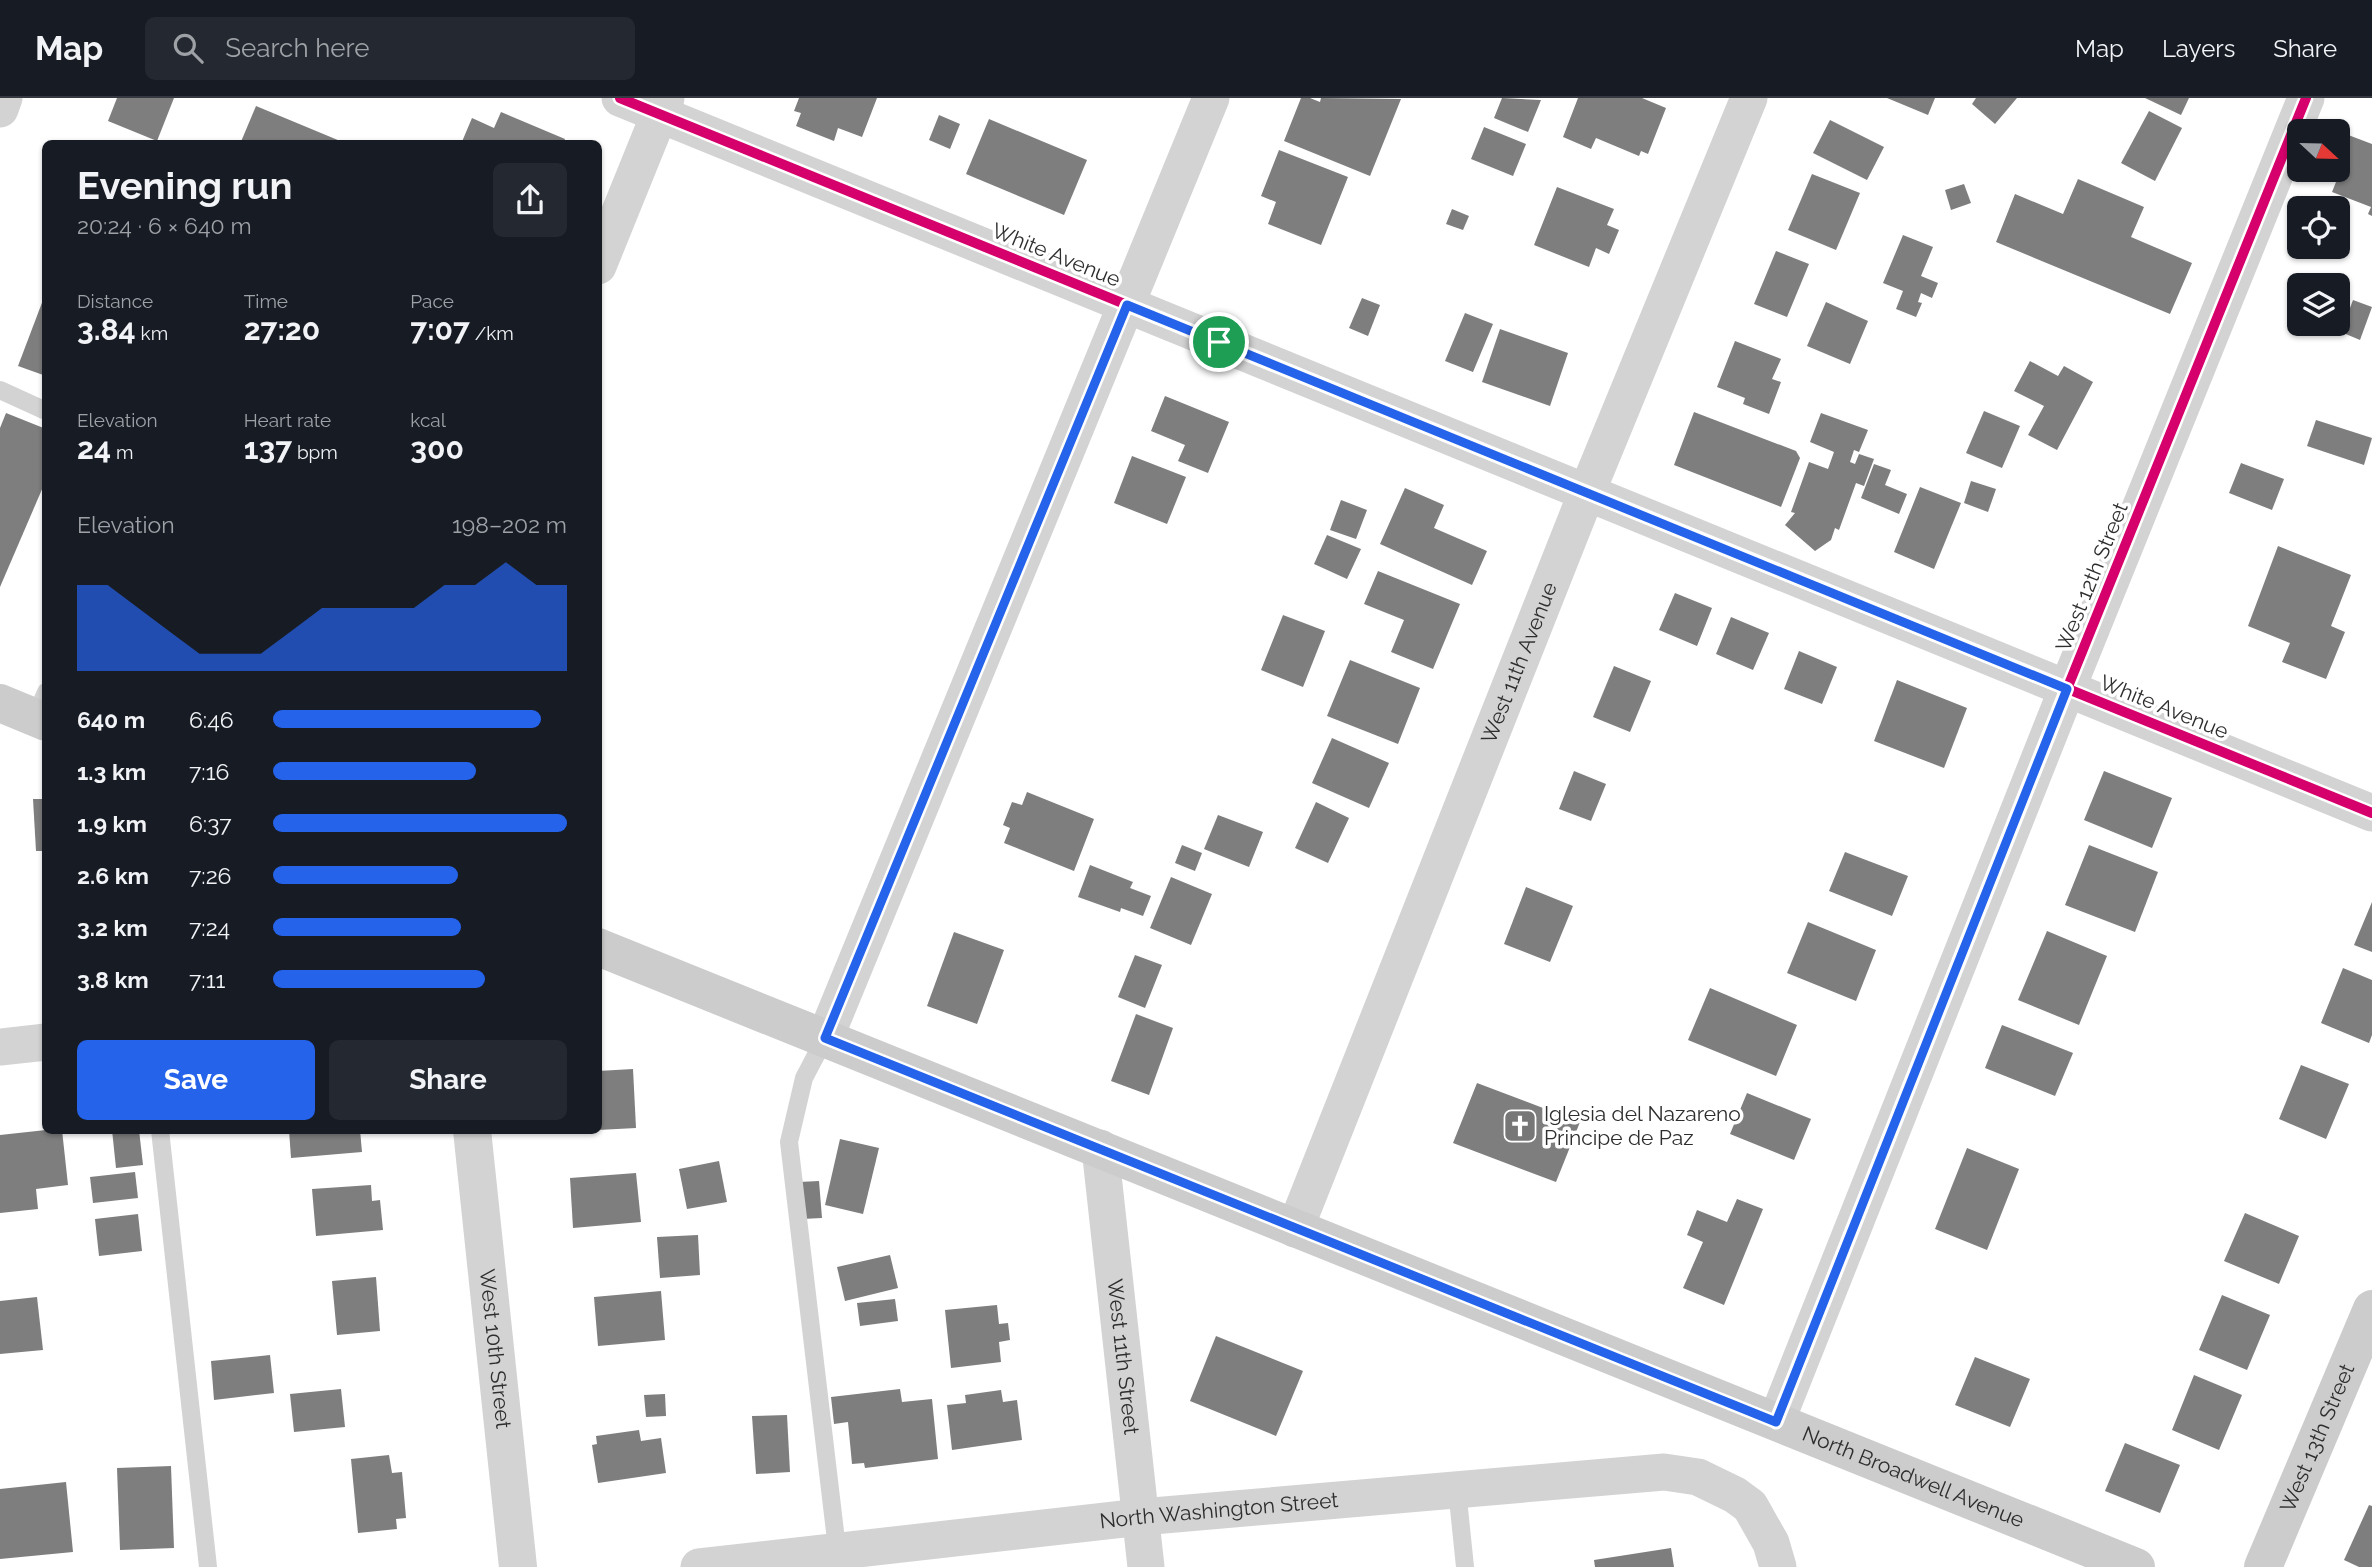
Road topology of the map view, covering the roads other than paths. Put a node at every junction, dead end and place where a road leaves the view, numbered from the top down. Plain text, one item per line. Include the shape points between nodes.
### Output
1 (4, 98) edge
2 (620, 98) edge
3 (1211, 98) edge
4 (1749, 98) edge
5 (2306, 98) edge
6 (663, 106) edge
7 (0, 109) edge
8 (602, 256) edge
9 (1127, 305) junction
10 (0, 390) edge
11 (42, 409) edge
12 (1587, 492) junction
13 (2067, 689) junction
14 (0, 703) edge
15 (42, 710) edge
16 (2372, 813) edge
17 (602, 949) edge
18 (825, 1038) junction
19 (42, 1042) edge
20 (0, 1047) edge
21 (160, 1134) edge
22 (472, 1134) edge
23 (1100, 1148) junction
24 (1295, 1229) junction
25 (2371, 1316) edge
26 (1776, 1422) junction
27 (1457, 1489) junction
28 (1141, 1517) junction
29 (839, 1559) edge
30 (2094, 1559) edge
31 (208, 1567) edge
32 (518, 1567) edge
33 (699, 1567) edge
34 (1146, 1567) edge
35 (1465, 1567) edge
36 (1779, 1567) edge
37 (2136, 1567) edge
38 (2263, 1567) edge

1 - 7 street
2 - 6 street, White Avenue
3 - 9 street
4 - 12 street, West 11th Avenue
5 - 13 street, West 12th Street
6 - 8 street
6 - 9 street, White Avenue
9 - 12 street, White Avenue
9 - 18 street
10 - 11 lane
12 - 13 street, White Avenue
12 - 24 street, West 11th Avenue
13 - 16 street, White Avenue
13 - 26 street, West 12th Street
14 - 15 main road
17 - 18 main road, North Broadwell Avenue
18 - 23 main road, North Broadwell Avenue
18 - 29 lane via 804,1078 789,1142
19 - 20 street
21 - 31 lane
22 - 32 street, West 10th Street
23 - 24 main road, North Broadwell Avenue
23 - 28 street, West 11th Street
24 - 26 main road, North Broadwell Avenue
25 - 38 main road, West 13th Street
26 - 30 main road, North Broadwell Avenue
27 - 28 street, North Washington Street
27 - 35 lane
27 - 36 street, North Washington Street via 1664,1472 1698,1477 1750,1506
28 - 29 street, North Washington Street
28 - 34 street, West 11th Street
29 - 33 street, North Washington Street
30 - 37 main road, North Broadwell Avenue

